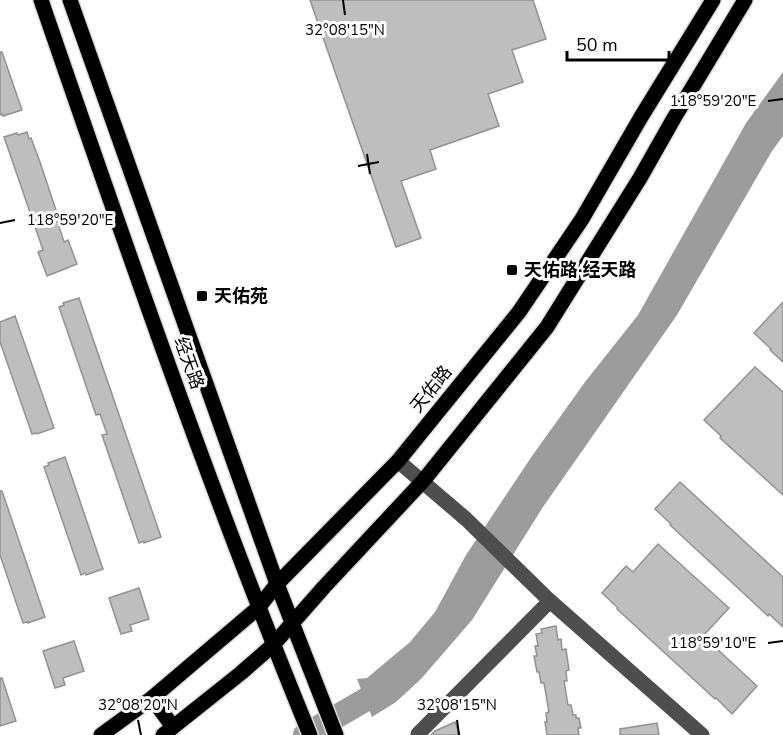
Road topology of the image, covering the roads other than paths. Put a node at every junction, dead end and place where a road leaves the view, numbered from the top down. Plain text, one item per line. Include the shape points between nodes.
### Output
1 (41, 0) edge
2 (70, 0) edge
3 (712, 0) edge
4 (745, 0) edge
5 (398, 461) junction
6 (423, 481) junction
7 (277, 584) junction
8 (550, 601) junction
9 (258, 608) junction
10 (292, 624) junction
11 (273, 645) junction
12 (152, 698) junction
13 (168, 731) edge
14 (101, 735) edge
15 (310, 735) edge
16 (336, 735) edge
17 (418, 735) edge
18 (702, 735) edge

1 - 9 main road, 经天路 via 133,268
2 - 7 main road, 经天路
3 - 5 main road, 天佑路 via 582,219 519,312
4 - 6 main road via 547,327
5 - 6 street
5 - 7 main road, 天佑路
6 - 8 street
6 - 10 main road
7 - 9 main road, 天佑路
7 - 10 main road, 经天路
8 - 17 street
8 - 18 street
9 - 11 main road, 经天路
9 - 12 main road, 天佑路
10 - 11 main road
10 - 16 main road, 经天路
11 - 13 main road
11 - 15 main road, 经天路
12 - 13 main road
12 - 14 main road, 天佑路

